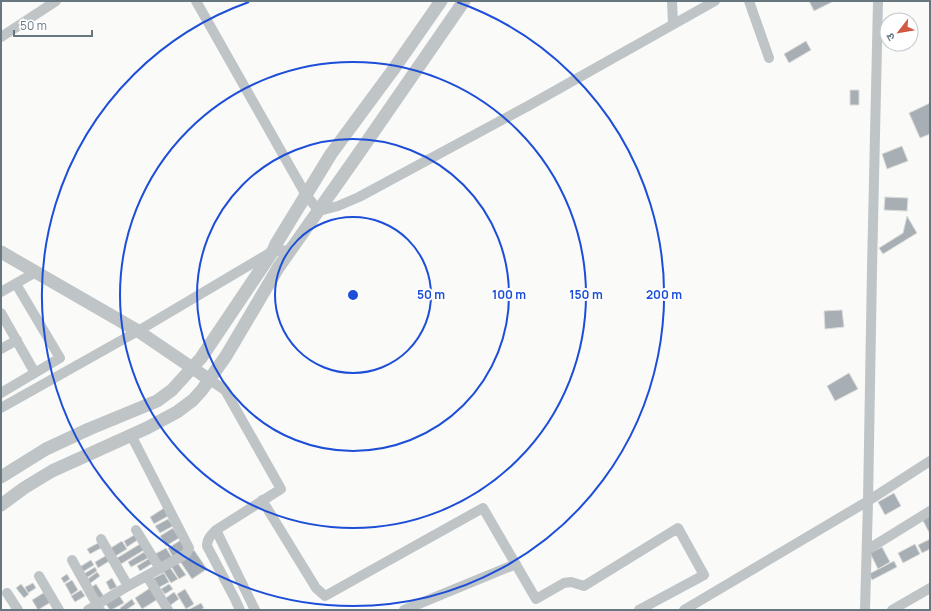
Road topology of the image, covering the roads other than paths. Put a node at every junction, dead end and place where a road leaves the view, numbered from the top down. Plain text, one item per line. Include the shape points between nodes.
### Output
1 (56, 1) edge
2 (196, 1) edge
3 (441, 1) edge
4 (464, 1) edge
5 (672, 1) edge
6 (715, 1) edge
7 (749, 1) edge
8 (878, 1) edge
9 (673, 24) junction
10 (1, 37) edge
11 (769, 58) dead end
12 (306, 195) junction
13 (319, 211) junction
14 (290, 250) junction
15 (273, 251) junction
16 (1, 252) edge
17 (36, 272) junction
18 (16, 284) junction
19 (1, 292) edge
20 (1, 313) edge
21 (138, 331) junction
22 (16, 340) junction
23 (1, 349) edge
24 (192, 368) junction
25 (35, 373) junction
26 (210, 380) junction
27 (1, 393) edge
28 (1, 408) edge
29 (131, 435) junction
30 (930, 461) edge
31 (1, 477) edge
32 (262, 500) junction
33 (868, 501) junction
34 (1, 505) edge
35 (930, 511) edge
36 (136, 530) dead end
37 (216, 530) junction
38 (101, 539) dead end
39 (867, 550) junction
40 (72, 560) dead end
41 (516, 564) junction
42 (160, 569) junction
43 (39, 576) dead end
44 (147, 576) junction
45 (128, 586) junction
46 (930, 588) edge
47 (7, 593) dead end
48 (95, 608) edge
49 (18, 610) edge
50 (59, 610) edge
51 (168, 610) edge
52 (240, 610) edge
53 (254, 610) edge
54 (404, 610) edge
55 (638, 610) edge
56 (684, 610) edge
57 (865, 610) edge
58 (892, 610) edge

1 - 10 street
2 - 12 street
3 - 12 street via 331,154
4 - 13 street
5 - 9 street
6 - 9 street
7 - 11 street
8 - 33 street
9 - 13 street via 359,197
12 - 13 street
12 - 15 street
13 - 14 street
14 - 15 street
14 - 26 street
15 - 21 street
15 - 24 street
16 - 17 street
17 - 18 street
17 - 21 street
18 - 19 street
18 - 25 street via 60,358
20 - 22 street
21 - 24 street
21 - 28 street
22 - 23 street
22 - 25 street
24 - 26 street
24 - 31 street via 172,390 157,401 88,429
25 - 27 street
26 - 29 street via 193,400 177,412
26 - 32 street via 225,390 281,489
29 - 34 street via 52,471
29 - 42 street via 189,548 186,554
30 - 33 street
32 - 37 street
32 - 41 street via 316,588 325,596 483,508
33 - 39 street
33 - 56 street
35 - 39 street
36 - 42 street
37 - 52 street via 209,537 207,546
37 - 53 street
38 - 45 street
39 - 57 street
40 - 48 street
41 - 54 street
41 - 55 street via 536,599 564,583 571,582 584,586 678,528 704,575
42 - 44 street
43 - 50 street
44 - 45 street
44 - 51 street
45 - 48 street
46 - 58 street
47 - 49 street

